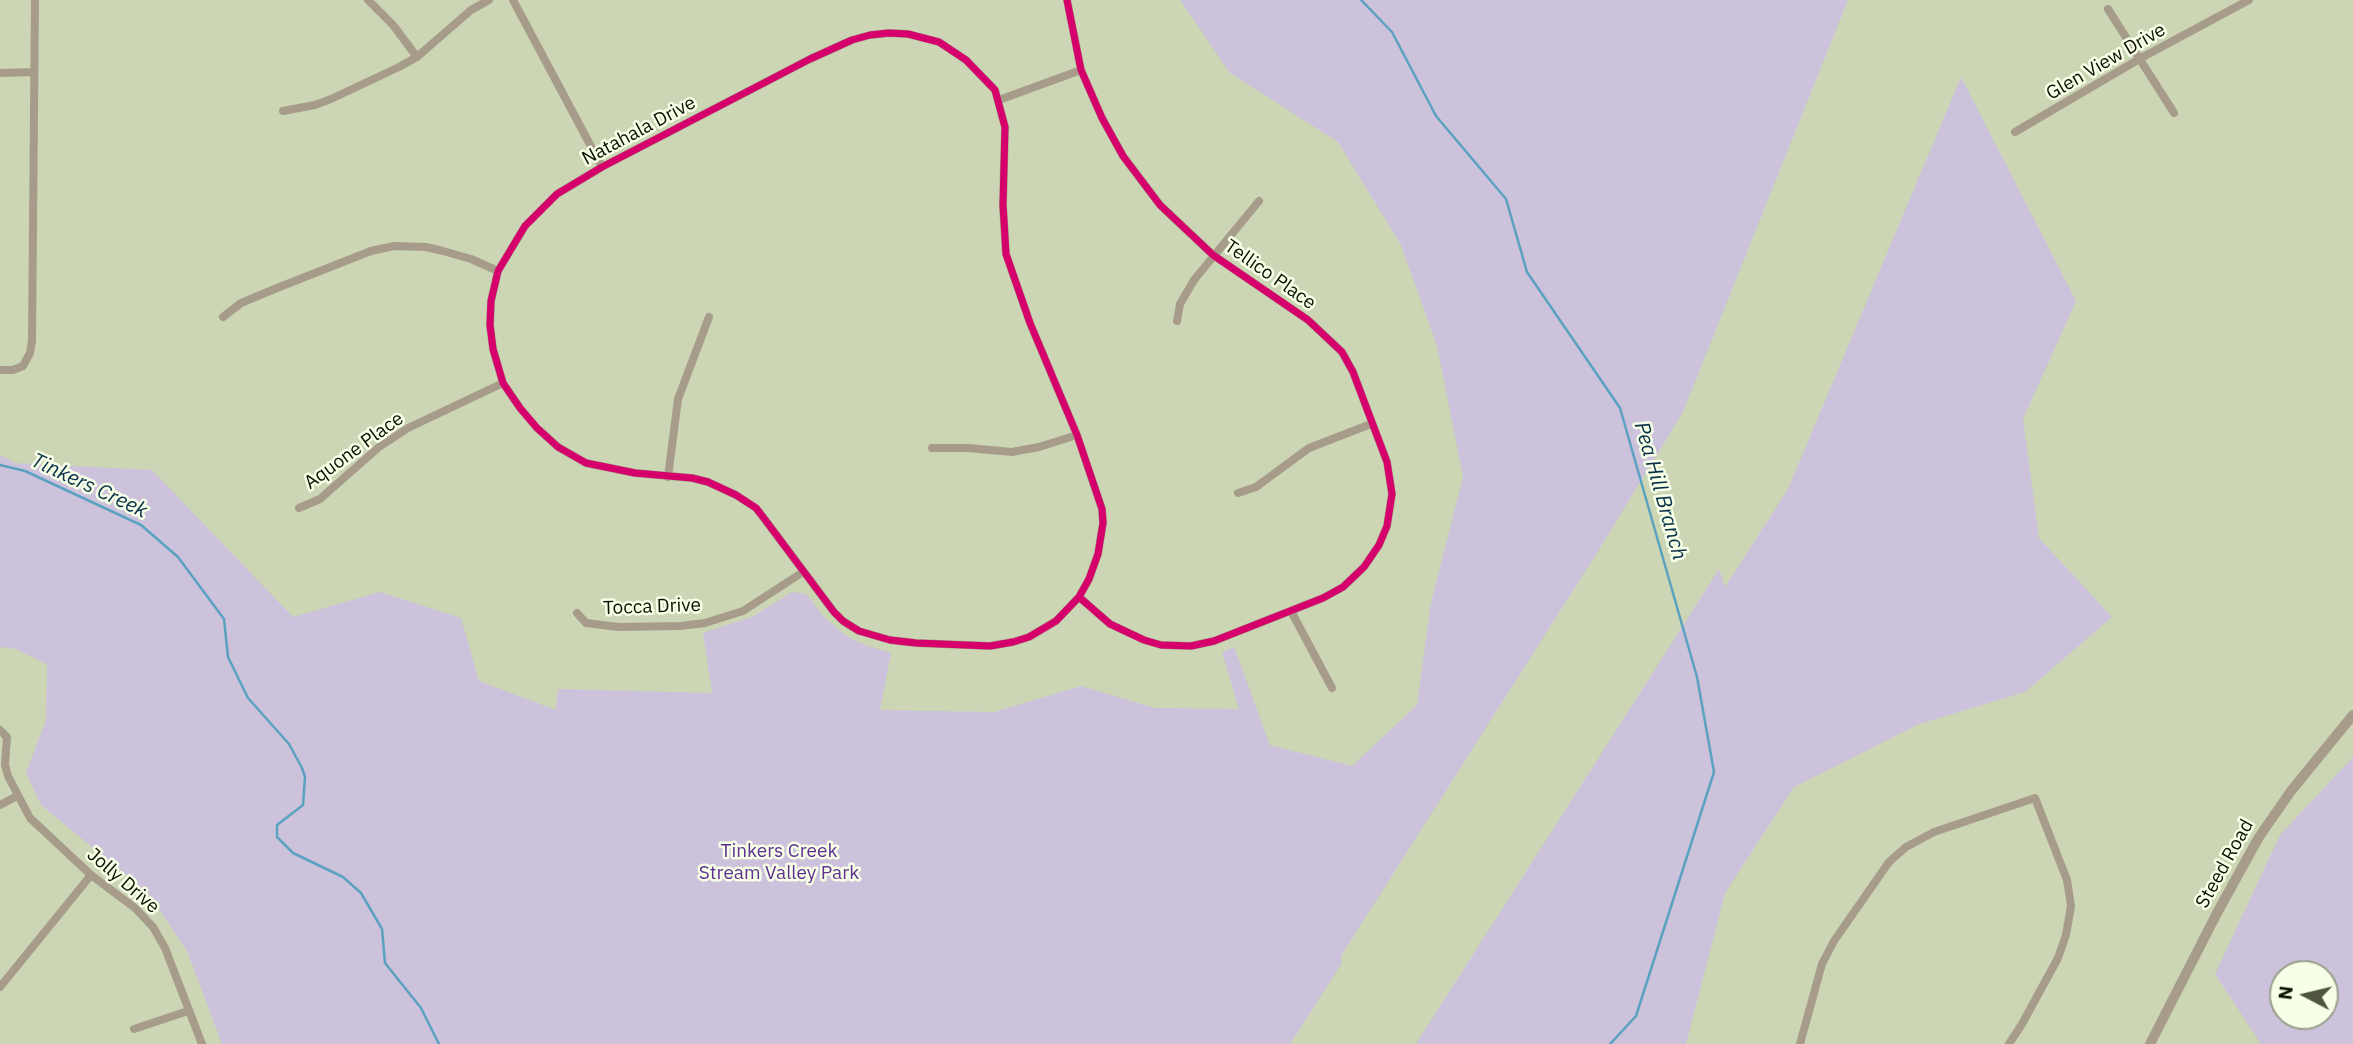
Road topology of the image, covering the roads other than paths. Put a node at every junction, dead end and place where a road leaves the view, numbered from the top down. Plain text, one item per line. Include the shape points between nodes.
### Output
1 (35, 0) edge
2 (368, 0) edge
3 (489, 0) edge
4 (513, 0) edge
5 (1067, 0) edge
6 (2249, 0) edge
7 (2108, 9) dead end
8 (417, 57) junction
9 (2141, 58) junction
10 (1081, 70) junction
11 (34, 72) junction
12 (0, 73) edge
13 (999, 100) junction
14 (283, 111) dead end
15 (2174, 113) dead end
16 (2015, 132) dead end
17 (602, 167) junction
18 (1258, 201) dead end
19 (1213, 255) junction
20 (498, 271) junction
21 (223, 317) dead end
22 (709, 317) dead end
23 (1177, 321) dead end
24 (0, 370) edge
25 (503, 383) junction
26 (1371, 424) junction
27 (1076, 435) junction
28 (932, 447) dead end
29 (668, 477) junction
30 (1238, 494) dead end
31 (299, 508) dead end
32 (803, 572) junction
33 (1079, 597) junction
34 (1291, 611) junction
35 (577, 613) dead end
36 (1332, 688) dead end
37 (2353, 715) edge
38 (0, 730) edge
39 (17, 796) junction
40 (0, 805) edge
41 (91, 874) junction
42 (0, 986) edge
43 (188, 1011) junction
44 (134, 1029) dead end
45 (202, 1044) edge
46 (1800, 1044) edge
47 (2009, 1044) edge
48 (2150, 1044) edge

1 - 11 street
2 - 8 street
3 - 8 street
4 - 17 street
5 - 10 street, Tellico Place
6 - 9 street, Glen View Drive
7 - 9 street
8 - 14 street via 331,99
9 - 15 street
9 - 16 street, Glen View Drive
10 - 13 street
10 - 19 street, Tellico Place via 1101,118 1135,173 1160,205
11 - 12 street
11 - 24 street via 32,341 23,366
13 - 17 street, Natahala Drive via 978,71 939,42 908,34 870,35 810,59
13 - 27 street, Natahala Drive via 1005,127 1006,254
17 - 20 street, Natahala Drive via 543,206
18 - 19 street
19 - 23 street via 1184,297
19 - 26 street, Tellico Place via 1334,343 1353,372
20 - 21 street via 434,249 394,246 277,288 241,303
20 - 25 street, Natahala Drive via 490,325
22 - 29 street via 678,399
25 - 29 street, Natahala Drive via 537,428 570,455 586,463
25 - 31 street, Aquone Place via 408,428 320,499
26 - 30 street via 1326,439 1256,487
26 - 34 street, Tellico Place via 1391,478 1383,537 1364,567 1343,587
27 - 28 street via 1012,453
27 - 33 street, Natahala Drive via 1103,523 1095,565
29 - 32 street, Natahala Drive via 708,482 756,508
32 - 33 street, Natahala Drive via 843,621 876,636 916,643 990,646 1013,642 1056,621
32 - 35 street, Tocca Drive via 743,611 705,623 618,627 586,623
33 - 34 street, Tellico Place via 1125,632 1176,646 1214,641
34 - 36 street
37 - 48 street, Steed Road via 2259,837
38 - 39 street, Jolly Drive via 7,737 6,771
39 - 40 street
39 - 41 street, Jolly Drive via 37,827
41 - 42 street
41 - 43 street, Jolly Drive via 153,927
43 - 44 street
43 - 45 street, Jolly Drive
46 - 47 street via 1822,964 1889,862 1934,832 2035,798 2067,880 2071,906 2058,958

